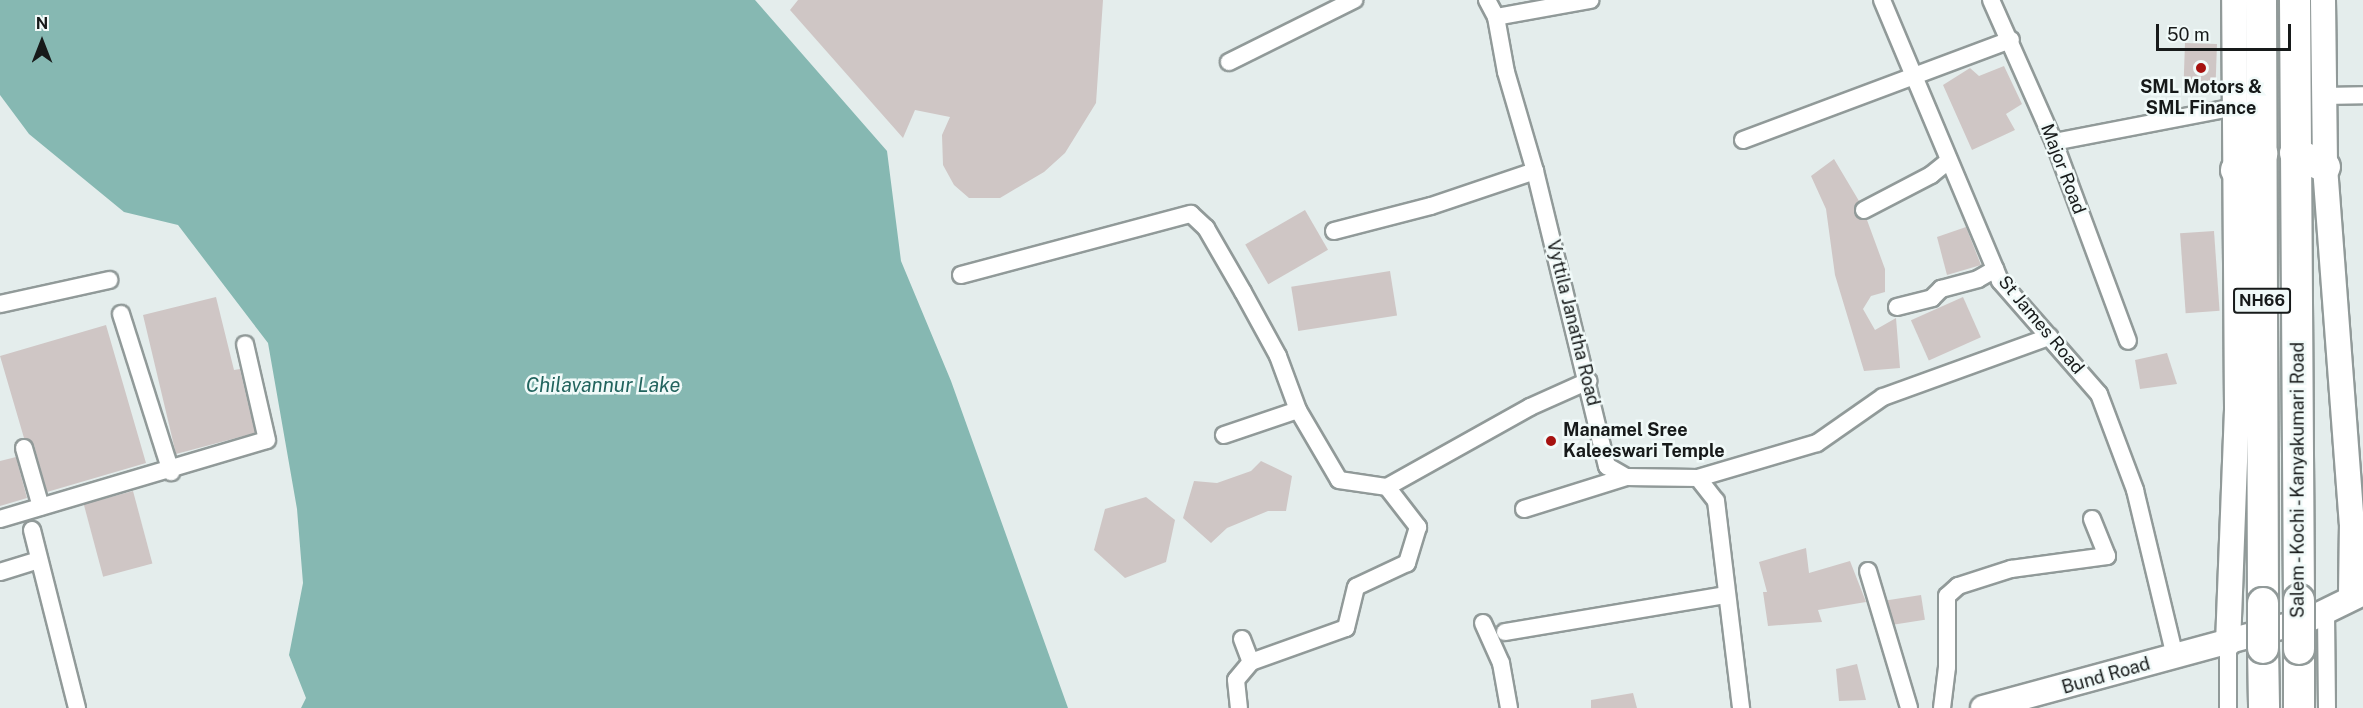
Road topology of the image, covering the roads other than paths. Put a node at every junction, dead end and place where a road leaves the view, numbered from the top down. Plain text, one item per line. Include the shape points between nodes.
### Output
1 (1354, 0) edge
2 (1487, 0) edge
3 (1590, 0) edge
4 (1882, 0) edge
5 (1991, 0) edge
6 (2234, 0) edge
7 (2260, 0) edge
8 (2295, 0) edge
9 (2323, 0) edge
10 (1496, 17) junction
11 (2011, 40) junction
12 (1229, 62) dead end
13 (1911, 75) junction
14 (2363, 95) edge
15 (2324, 96) junction
16 (2235, 107) junction
17 (1743, 140) dead end
18 (2054, 142) junction
19 (2295, 153) junction
20 (2262, 154) junction
21 (1948, 161) junction
22 (2325, 166) junction
23 (2236, 170) junction
24 (1535, 171) junction
25 (1864, 210) dead end
26 (1334, 231) dead end
27 (1995, 269) junction
28 (961, 275) dead end
29 (109, 280) dead end
30 (0, 304) edge
31 (1897, 307) dead end
32 (121, 314) dead end
33 (2049, 337) junction
34 (2128, 340) dead end
35 (245, 344) dead end
36 (1588, 381) junction
37 (1298, 410) junction
38 (1224, 435) dead end
39 (24, 448) dead end
40 (171, 472) junction
41 (1626, 477) junction
42 (1698, 478) junction
43 (1387, 487) junction
44 (41, 507) junction
45 (1524, 509) dead end
46 (0, 519) edge
47 (2092, 519) dead end
48 (32, 530) dead end
49 (39, 560) junction
50 (1868, 571) dead end
51 (0, 572) edge
52 (1726, 594) junction
53 (2357, 595) edge
54 (2326, 613) junction
55 (1483, 623) dead end
56 (1505, 632) dead end
57 (1242, 639) dead end
58 (2228, 644) junction
59 (2175, 657) junction
60 (1251, 662) junction
61 (77, 708) edge
62 (1239, 708) edge
63 (1509, 708) edge
64 (1741, 708) edge
65 (1909, 708) edge
66 (1942, 708) edge
67 (1983, 708) edge
68 (2228, 708) edge
69 (2264, 708) edge
70 (2299, 708) edge
71 (2327, 708) edge

1 - 12 street
2 - 10 street, Vyttila Janatha Road
3 - 10 street
4 - 13 street, St James Road
5 - 11 street, Major Road
6 - 16 street
7 - 20 highway, Salem - Kochi - Kanyakumari Road / NH66
8 - 19 highway, Salem - Kochi - Kanyakumari Road / NH66
9 - 15 street
10 - 24 street, Vyttila Janatha Road via 1506,72
11 - 13 street
11 - 18 street, Major Road
13 - 17 street
13 - 21 street, St James Road
14 - 15 street
15 - 22 street
16 - 18 street
16 - 23 street
18 - 34 street, Major Road
19 - 22 highway
19 - 70 highway, Salem - Kochi - Kanyakumari Road / NH66, bridge
20 - 23 highway
20 - 69 highway, Salem - Kochi - Kanyakumari Road / NH66, bridge
21 - 25 street via 1931,175
21 - 27 street, St James Road
22 - 53 street
23 - 58 street via 2237,407
24 - 26 street via 1431,206
24 - 36 street, Vyttila Janatha Road
27 - 31 street via 1978,279 1941,289 1932,298
27 - 33 street, St James Road via 2000,281
28 - 37 street via 1191,214 1206,228 1278,356
29 - 30 street
32 - 40 street
33 - 42 street via 1883,397 1817,443
33 - 59 street, St James Road via 2099,394 2135,490
35 - 40 street via 267,440
36 - 41 street, Vyttila Janatha Road via 1607,466
36 - 43 street via 1530,406
37 - 38 street
37 - 43 street via 1339,480
39 - 44 street
40 - 44 street
41 - 42 street
41 - 45 street
42 - 52 street via 1716,501
43 - 60 street via 1418,527 1407,563 1356,587 1347,628
44 - 46 street
47 - 66 street via 2108,556 2011,569 1958,586 1947,596 1947,667
48 - 49 street
49 - 51 street
49 - 61 street
50 - 65 street
52 - 56 street
52 - 64 street
53 - 54 street, Bund Road
54 - 58 street, Bund Road
54 - 71 street
55 - 63 street via 1501,663
57 - 60 street
58 - 59 street, Bund Road
58 - 68 street
59 - 67 street, Bund Road
60 - 62 street via 1236,680

